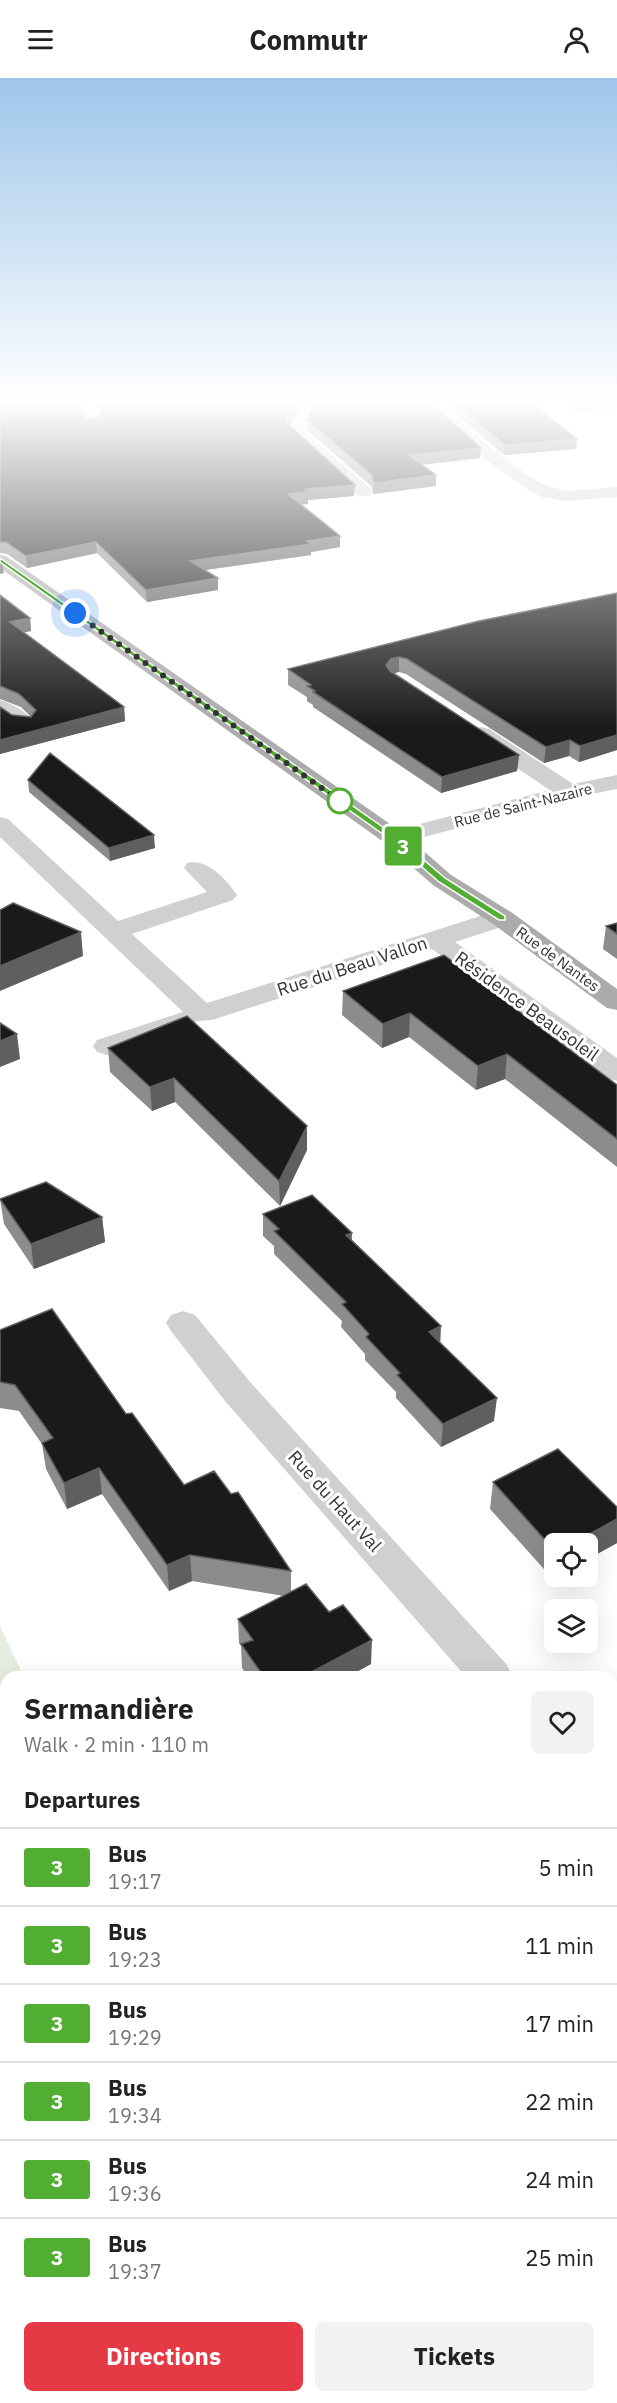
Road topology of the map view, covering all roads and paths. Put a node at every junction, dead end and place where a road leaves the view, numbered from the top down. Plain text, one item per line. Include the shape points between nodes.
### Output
1 (0, 560) edge
2 (0, 706) edge
3 (24, 723) edge
4 (468, 725) edge
5 (617, 782) edge
6 (569, 792) junction
7 (0, 824) edge
8 (394, 838) junction
9 (196, 868) dead end
10 (502, 918) junction
11 (114, 931) junction
12 (436, 939) junction
13 (617, 1002) edge
14 (202, 1014) junction
15 (107, 1046) edge
16 (617, 1072) edge
17 (183, 1323) dead end
18 (487, 1671) edge

1 - 8 main road, Rue de Nantes
2 - 3 street
4 - 6 street
5 - 6 street, Rue de Saint-Nazaire
6 - 8 street, Rue de Saint-Nazaire
7 - 11 street
8 - 10 main road, Rue de Nantes via 442,880
9 - 11 street via 224,895
10 - 12 street, Rue du Beau Vallon
10 - 13 main road, Rue de Nantes
11 - 14 street
12 - 14 street, Rue du Beau Vallon
12 - 16 street, Résidence Beausoleil
14 - 15 street, Rue du Beau Vallon
17 - 18 street, Rue du Haut Val via 238,1392

